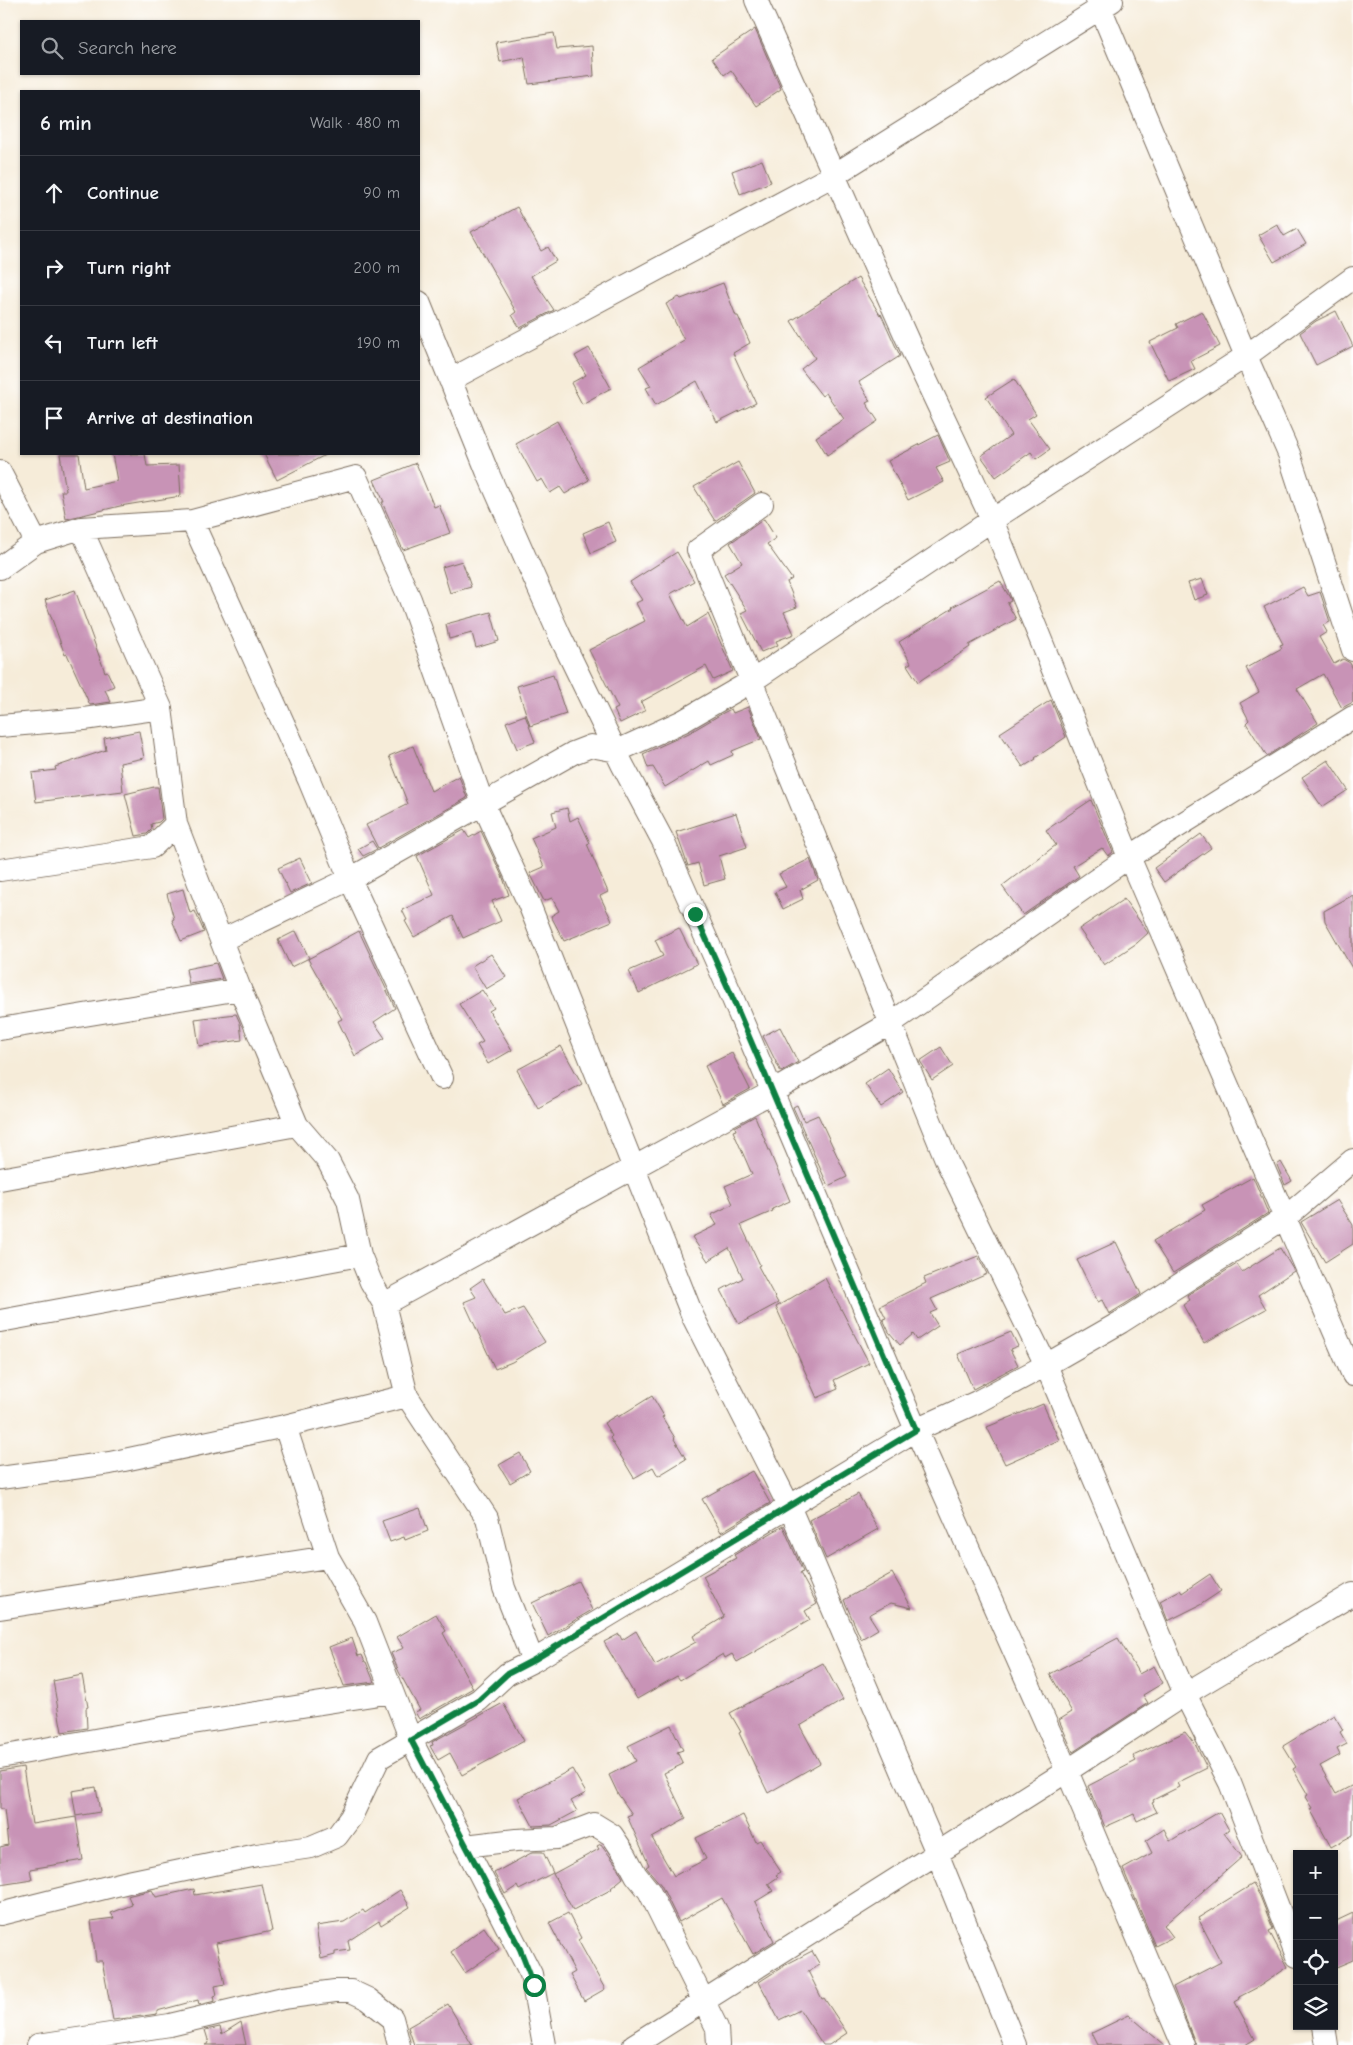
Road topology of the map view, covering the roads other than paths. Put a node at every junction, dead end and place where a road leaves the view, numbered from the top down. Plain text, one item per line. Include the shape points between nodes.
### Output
1 (756, 0) edge
2 (1104, 3) edge
3 (834, 175) junction
4 (1353, 278) edge
5 (420, 305) edge
6 (1246, 356) junction
7 (450, 380) junction
8 (0, 472) edge
9 (762, 504) dead end
10 (992, 520) junction
11 (192, 521) junction
12 (81, 528) junction
13 (36, 542) junction
14 (0, 568) edge
15 (1353, 650) edge
16 (752, 681) junction
17 (161, 708) junction
18 (1353, 717) edge
19 (0, 726) edge
20 (618, 751) junction
21 (483, 804) junction
22 (176, 824) junction
23 (1129, 857) junction
24 (0, 870) edge
25 (350, 879) junction
26 (222, 940) junction
27 (240, 988) junction
28 (891, 1023) junction
29 (0, 1029) edge
30 (442, 1078) dead end
31 (772, 1092) junction
32 (298, 1125) junction
33 (1353, 1160) edge
34 (633, 1168) junction
35 (0, 1179) edge
36 (1286, 1217) junction
37 (360, 1255) junction
38 (384, 1304) junction
39 (0, 1321) edge
40 (1046, 1365) junction
41 (1353, 1375) edge
42 (407, 1396) junction
43 (285, 1426) junction
44 (916, 1430) junction
45 (0, 1478) edge
46 (789, 1506) junction
47 (328, 1557) junction
48 (1353, 1594) edge
49 (0, 1608) edge
50 (532, 1661) junction
51 (392, 1692) junction
52 (1186, 1694) junction
53 (411, 1740) junction
54 (0, 1758) edge
55 (1068, 1771) junction
56 (465, 1846) junction
57 (937, 1853) junction
58 (0, 1914) edge
59 (1293, 1946) edge
60 (703, 2002) junction
61 (1325, 2030) edge
62 (38, 2045) edge
63 (399, 2045) edge
64 (544, 2045) edge
65 (634, 2045) edge
66 (718, 2045) edge
67 (1015, 2045) edge
68 (1183, 2045) edge
69 (1327, 2045) edge

1 - 3 street
2 - 3 street
2 - 6 street
3 - 7 street
3 - 10 street
4 - 6 street
5 - 7 street
6 - 10 street
6 - 15 street via 1288,454
7 - 20 street via 555,625
8 - 13 street
9 - 16 street via 698,550
10 - 16 street
10 - 23 street
11 - 12 street
11 - 21 street via 356,477 410,599
11 - 25 street via 310,780
12 - 13 street
12 - 17 street
13 - 14 street
16 - 20 street via 683,721
16 - 28 street
17 - 19 street
17 - 22 street
18 - 23 street
20 - 21 street via 591,746 583,749
20 - 31 street via 663,841
21 - 25 street
21 - 34 street via 529,904
22 - 24 street via 152,847
22 - 26 street
23 - 28 street
23 - 36 street
25 - 26 street
25 - 30 street
26 - 27 street
27 - 29 street
27 - 32 street
28 - 31 street
28 - 40 street via 948,1164
31 - 34 street
31 - 44 street
32 - 35 street
32 - 37 street via 328,1161 348,1200
33 - 36 street
34 - 38 street
34 - 46 street via 693,1317
36 - 40 street via 1121,1322
36 - 41 street
37 - 38 street
37 - 39 street
38 - 42 street
40 - 44 street
40 - 52 street
42 - 43 street
42 - 50 street via 487,1518 504,1588
43 - 45 street via 110,1462
43 - 47 street
44 - 46 street
44 - 55 street
46 - 50 street
46 - 57 street
47 - 49 street
47 - 51 street via 365,1622
48 - 52 street
50 - 53 street via 507,1674 479,1700
51 - 53 street
51 - 54 street via 168,1727
52 - 55 street
52 - 59 street via 1230,1784
53 - 56 street
53 - 58 street via 379,1758 351,1817 337,1836 311,1847 137,1880
55 - 57 street
55 - 68 street
56 - 60 street via 557,1838 594,1824 612,1835 649,1891
56 - 64 street via 531,1974
57 - 60 street
57 - 67 street
60 - 65 street
60 - 66 street via 717,2028
61 - 69 street
62 - 63 street via 170,2026 283,1998 335,1991 351,1991 368,1999 392,2018

